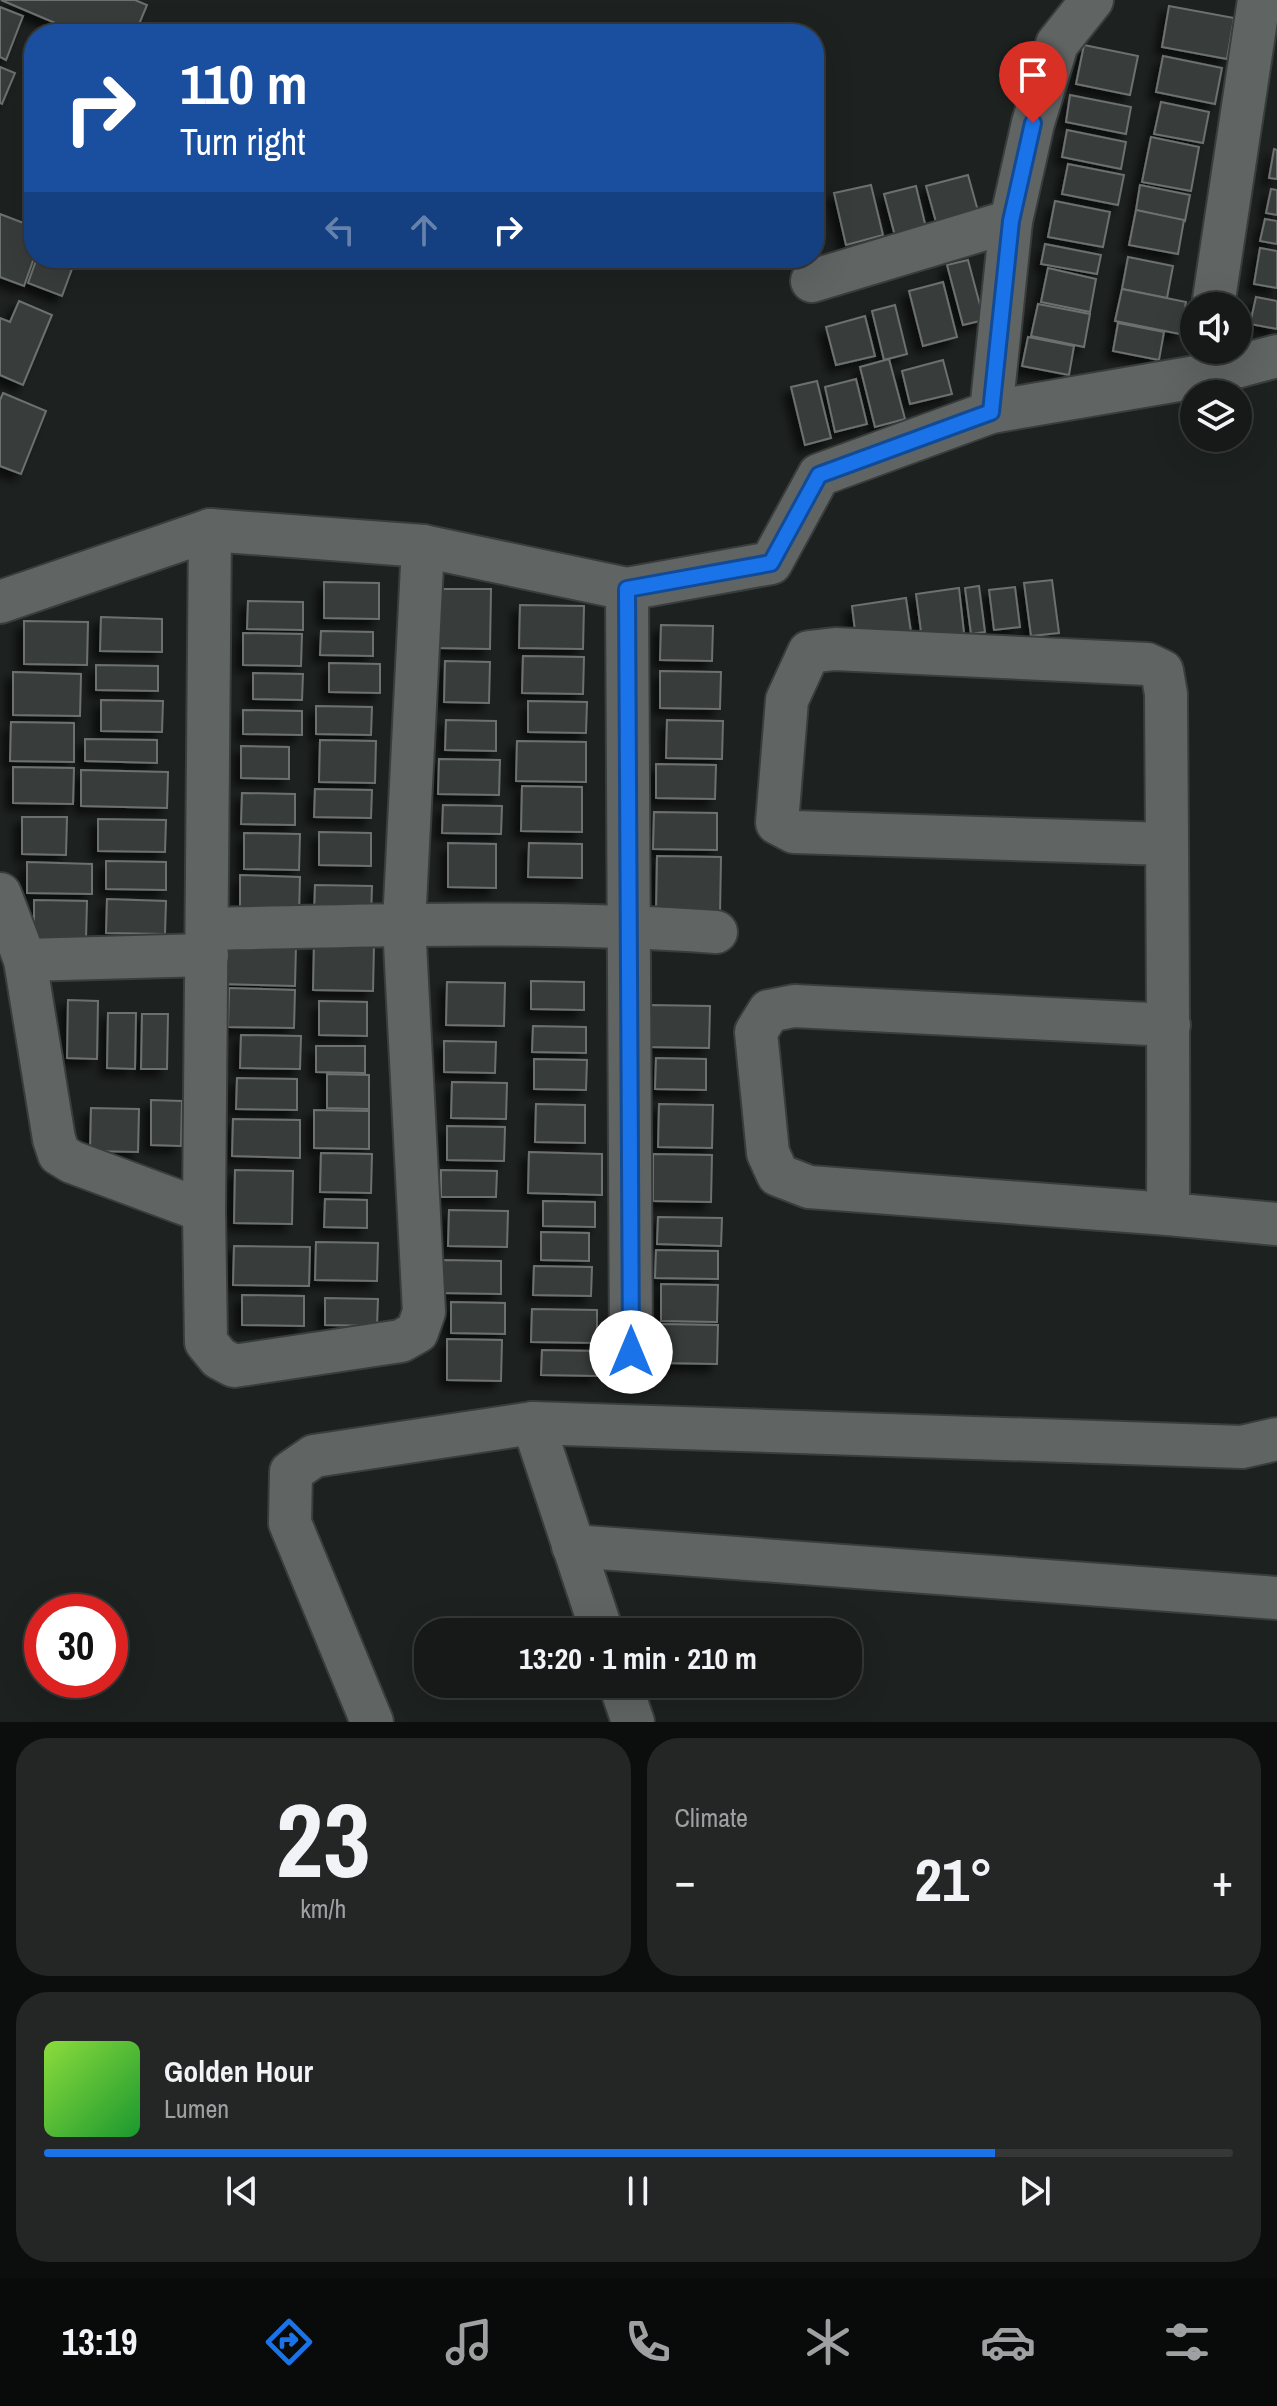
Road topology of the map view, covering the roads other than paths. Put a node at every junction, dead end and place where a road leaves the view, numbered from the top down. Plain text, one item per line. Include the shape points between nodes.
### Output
1 (1092, 0) edge
2 (1259, 0) edge
3 (1011, 221) junction
4 (812, 281) dead end
5 (1215, 292) edge
6 (1277, 356) edge
7 (1252, 358) edge
8 (1200, 364) edge
9 (991, 412) junction
10 (210, 530) junction
11 (423, 546) junction
12 (627, 589) junction
13 (0, 602) edge
14 (1167, 844) junction
15 (0, 894) edge
16 (404, 924) junction
17 (627, 926) junction
18 (716, 932) dead end
19 (208, 942) junction
20 (25, 960) junction
21 (1169, 1025) junction
22 (204, 1211) junction
23 (1168, 1214) junction
24 (1277, 1224) edge
25 (631, 1352) dead end
26 (533, 1423) junction
27 (1277, 1439) edge
28 (573, 1546) junction
29 (1277, 1598) edge
30 (597, 1618) edge
31 (625, 1698) edge
32 (372, 1722) edge
33 (633, 1722) edge

1 - 3 street via 1057,44
2 - 5 street
3 - 4 street
3 - 9 street
6 - 7 street
8 - 9 street
9 - 12 street via 819,475 771,563
10 - 11 street
10 - 13 street
10 - 19 street
11 - 12 street
11 - 16 street
12 - 17 street
14 - 14 street via 1166,694 1162,671 1147,664 835,649 809,652 787,700 777,823 794,832
14 - 21 street
15 - 20 street
16 - 17 street
16 - 19 street
16 - 22 street via 424,1312 417,1332 401,1341 234,1366 219,1358 206,1342
17 - 18 street
17 - 25 street
19 - 20 street
19 - 22 street
20 - 22 street via 59,1154
21 - 23 street
21 - 23 street via 794,1006 769,1011 756,1032 768,1153 778,1175 809,1187
23 - 24 street
26 - 27 street via 1242,1447
26 - 28 street
26 - 32 street via 314,1456 291,1472 290,1523
28 - 29 street
28 - 30 street
31 - 33 street

